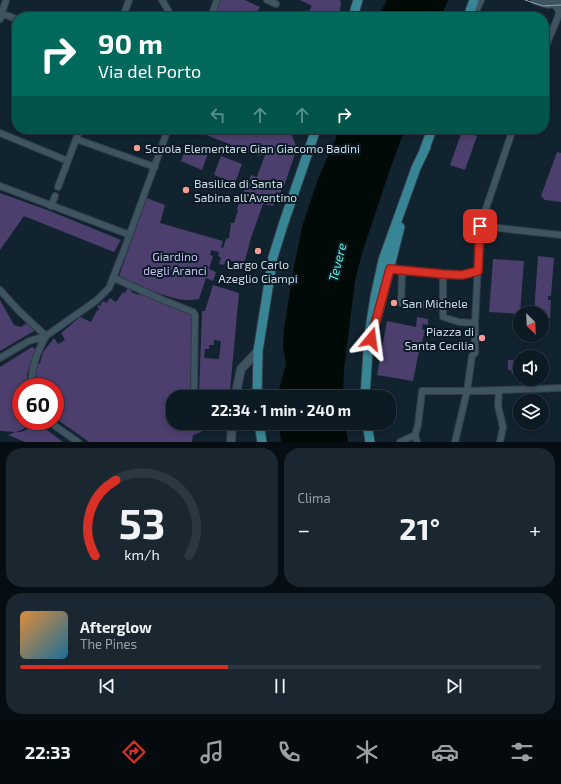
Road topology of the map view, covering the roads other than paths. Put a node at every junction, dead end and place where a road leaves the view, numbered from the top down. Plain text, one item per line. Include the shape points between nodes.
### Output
1 (6, 0) edge
2 (129, 0) edge
3 (162, 0) edge
4 (217, 0) edge
5 (266, 0) edge
6 (358, 0) edge
7 (474, 0) edge
8 (480, 0) edge
9 (535, 0) edge
10 (276, 4) dead end
11 (557, 4) edge
12 (125, 12) edge
13 (169, 12) edge
14 (213, 12) edge
15 (354, 12) edge
16 (470, 12) edge
17 (474, 12) edge
18 (1, 15) edge
19 (12, 18) edge
20 (549, 39) edge
21 (0, 134) edge
22 (78, 134) edge
23 (166, 134) edge
24 (314, 134) edge
25 (430, 134) edge
26 (511, 134) edge
27 (76, 139) junction
28 (68, 161) junction
29 (155, 167) junction
30 (0, 186) edge
31 (58, 187) dead end
32 (54, 196) dead end
33 (51, 206) junction
34 (480, 226) junction
35 (130, 235) junction
36 (561, 235) edge
37 (386, 269) junction
38 (415, 271) junction
39 (478, 271) junction
40 (442, 274) junction
41 (114, 278) junction
42 (0, 290) edge
43 (443, 308) junction
44 (475, 323) junction
45 (46, 336) junction
46 (258, 351) junction
47 (0, 358) edge
48 (32, 378) edge
49 (561, 388) edge
50 (194, 390) edge
51 (236, 390) edge
52 (257, 390) edge
53 (365, 390) edge
54 (499, 390) junction
55 (467, 391) junction
56 (61, 430) edge
57 (232, 430) edge
58 (260, 430) edge
59 (368, 430) edge
60 (415, 435) junction
61 (78, 442) edge
62 (231, 442) edge
63 (262, 442) edge
64 (370, 442) edge
65 (400, 442) edge
66 (417, 442) edge
67 (455, 442) edge
68 (500, 442) edge

1 - 18 street
2 - 12 street
3 - 13 street
4 - 14 street
5 - 10 street
6 - 15 main road
7 - 16 main road
8 - 17 main road
9 - 11 main road
11 - 20 street via 559,14
18 - 19 street
21 - 28 street
22 - 27 street
23 - 29 street
24 - 46 main road via 273,257
25 - 37 main road via 391,237
26 - 34 street
27 - 28 street
27 - 29 street
28 - 31 street
29 - 35 street
30 - 33 street
32 - 33 street
33 - 35 street
34 - 36 street
34 - 39 street
35 - 41 street
37 - 38 street
37 - 53 main road via 375,297
38 - 40 street
38 - 43 street via 403,274 401,303
39 - 40 street via 462,275
39 - 44 street
40 - 43 street
41 - 45 street via 109,288 97,300
41 - 50 street via 194,312
42 - 45 street
43 - 44 street via 442,317
44 - 55 street via 475,353 472,356
45 - 47 street via 29,341
45 - 48 street via 32,371
46 - 51 main road via 240,369
46 - 52 main road
49 - 54 street
54 - 55 street
54 - 68 street via 498,406 503,427
55 - 60 street via 422,391
55 - 67 street
56 - 61 street
57 - 62 main road
58 - 63 main road
59 - 64 main road
60 - 65 street
60 - 66 street

